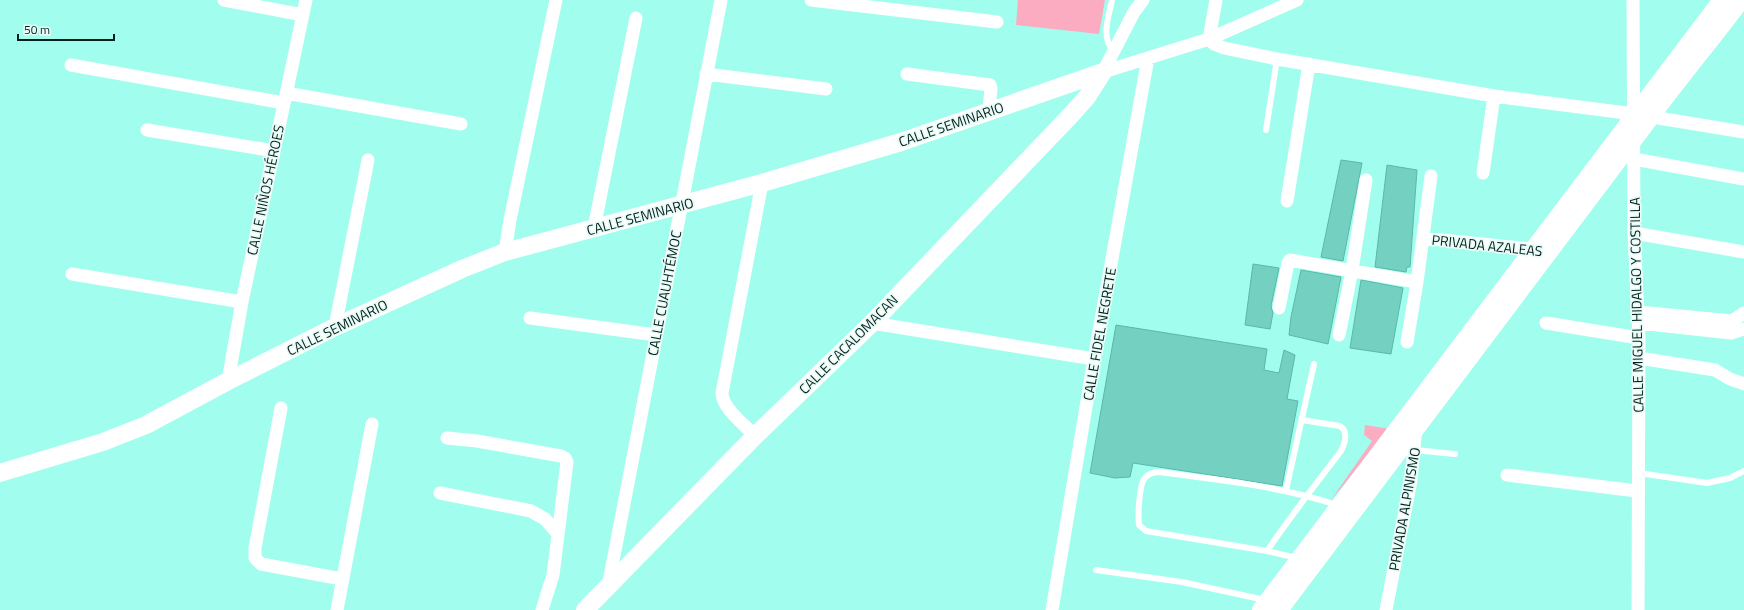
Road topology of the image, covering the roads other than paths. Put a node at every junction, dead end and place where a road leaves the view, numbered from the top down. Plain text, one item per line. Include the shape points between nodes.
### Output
1 (224, 0) edge
2 (306, 0) edge
3 (556, 0) edge
4 (721, 0) edge
5 (811, 0) edge
6 (1112, 0) edge
7 (1143, 0) edge
8 (1216, 0) edge
9 (1297, 0) edge
10 (1633, 0) edge
11 (1722, 0) edge
12 (1741, 0) edge
13 (303, 15) junction
14 (636, 18) dead end
15 (997, 22) dead end
16 (1209, 39) junction
17 (1114, 51) junction
18 (1148, 58) junction
19 (1278, 59) junction
20 (1309, 64) junction
21 (71, 65) dead end
22 (1103, 72) junction
23 (706, 74) junction
24 (907, 74) dead end
25 (826, 89) dead end
26 (1494, 96) junction
27 (285, 98) junction
28 (989, 111) junction
29 (1642, 116) junction
30 (461, 124) dead end
31 (147, 130) dead end
32 (1266, 130) dead end
33 (1744, 132) edge
34 (1635, 138) junction
35 (274, 151) junction
36 (1634, 159) junction
37 (368, 160) dead end
38 (1483, 173) dead end
39 (1431, 176) dead end
40 (1744, 179) edge
41 (1366, 180) dead end
42 (762, 183) junction
43 (1287, 201) dead end
44 (680, 205) junction
45 (594, 228) junction
46 (1634, 233) junction
47 (1424, 238) junction
48 (1542, 250) junction
49 (505, 252) junction
50 (1744, 252) edge
51 (1352, 270) junction
52 (72, 274) dead end
53 (1418, 282) junction
54 (242, 302) junction
55 (1279, 308) dead end
56 (1744, 313) edge
57 (1639, 317) junction
58 (530, 318) dead end
59 (872, 323) junction
60 (1546, 323) dead end
61 (335, 327) junction
62 (1731, 327) junction
63 (1744, 329) edge
64 (656, 335) junction
65 (1339, 335) dead end
66 (1639, 338) junction
67 (1407, 342) dead end
68 (1639, 358) junction
69 (1094, 359) junction
70 (1314, 364) dead end
71 (228, 381) junction
72 (1744, 384) edge
73 (1414, 407) junction
74 (281, 408) dead end
75 (1302, 420) junction
76 (372, 424) dead end
77 (1416, 426) junction
78 (755, 436) junction
79 (446, 438) dead end
80 (1415, 450) junction
81 (1455, 454) dead end
82 (1744, 471) edge
83 (0, 473) edge
84 (1637, 473) junction
85 (1507, 475) dead end
86 (1286, 490) junction
87 (1637, 491) junction
88 (440, 493) dead end
89 (1308, 496) junction
90 (1346, 509) junction
91 (558, 534) junction
92 (1267, 551) junction
93 (1306, 563) junction
94 (1096, 570) dead end
95 (342, 579) junction
96 (608, 587) junction
97 (1274, 605) edge
98 (587, 609) edge
99 (337, 610) edge
100 (542, 610) edge
101 (1052, 610) edge
102 (1386, 610) edge
103 (1638, 610) edge

1 - 13 street
2 - 13 street, CALLE NIÑOS HÉROES
3 - 49 street
4 - 23 street, CALLE CUAUHTÉMOC
5 - 15 street
6 - 17 lane via 1106,34 1108,46
7 - 17 street
8 - 16 street
9 - 16 street, CALLE SEMINARIO
10 - 29 street
11 - 29 street
12 - 29 street
13 - 27 street, CALLE NIÑOS HÉROES
14 - 45 street
16 - 18 street, CALLE SEMINARIO
16 - 19 street via 1224,48
17 - 22 street
18 - 22 street, CALLE SEMINARIO
18 - 69 street, CALLE FIDEL NEGRETE
19 - 20 street
19 - 32 lane
20 - 26 street
20 - 43 street
21 - 27 street
22 - 28 street, CALLE SEMINARIO
22 - 59 street, CALLE CACALOMACAN via 1087,97 1070,116
23 - 25 street
23 - 44 street, CALLE CUAUHTÉMOC
24 - 28 street via 990,85
26 - 29 street
26 - 38 street
27 - 30 street
27 - 35 street, CALLE NIÑOS HÉROES
28 - 42 street, CALLE SEMINARIO via 902,142
29 - 33 street
29 - 34 street
29 - 48 street
31 - 35 street
34 - 36 street, CALLE MIGUEL HIDALGO Y COSTILLA
34 - 48 street
35 - 54 street, CALLE NIÑOS HÉROES
36 - 40 street
36 - 46 street, CALLE MIGUEL HIDALGO Y COSTILLA
37 - 61 street
39 - 47 street
41 - 51 street
42 - 44 street, CALLE SEMINARIO
42 - 78 street via 722,393 725,405
44 - 45 street, CALLE SEMINARIO
44 - 64 street, CALLE CUAUHTÉMOC
45 - 49 street, CALLE SEMINARIO
46 - 50 street
46 - 57 street, CALLE MIGUEL HIDALGO Y COSTILLA
47 - 48 street, PRIVADA AZALEAS
47 - 53 street
48 - 73 street
48 - 77 street
49 - 61 street, CALLE SEMINARIO
51 - 53 street
51 - 55 street via 1290,260
51 - 65 street
52 - 54 street
53 - 67 street
54 - 71 street, CALLE NIÑOS HÉROES
56 - 62 street
57 - 62 street
57 - 66 street, CALLE MIGUEL HIDALGO Y COSTILLA
58 - 64 street
59 - 69 street
59 - 78 street, CALLE CACALOMACAN
60 - 66 street
61 - 71 street, CALLE SEMINARIO
62 - 63 street
64 - 96 street, CALLE CUAUHTÉMOC
66 - 68 street, CALLE MIGUEL HIDALGO Y COSTILLA
68 - 72 street via 1715,370
68 - 84 street, CALLE MIGUEL HIDALGO Y COSTILLA
69 - 101 street, CALLE FIDEL NEGRETE
70 - 75 lane
71 - 83 street, CALLE SEMINARIO via 146,425 103,442
73 - 77 street, PRIVADA ALPINISMO
73 - 90 street
74 - 95 street via 255,558 261,564
75 - 86 lane
75 - 89 lane via 1340,426 1345,433 1342,451
76 - 95 street
77 - 80 street, PRIVADA ALPINISMO
77 - 90 street
78 - 96 street, CALLE CACALOMACAN
79 - 91 street via 565,458 567,468
80 - 81 lane
80 - 102 street, PRIVADA ALPINISMO
82 - 84 lane via 1730,478 1707,483
84 - 87 street, CALLE MIGUEL HIDALGO Y COSTILLA
85 - 87 street
86 - 89 lane
86 - 92 lane via 1158,472 1149,474 1144,479 1138,520 1141,528 1146,531
87 - 103 street, CALLE MIGUEL HIDALGO Y COSTILLA
88 - 91 street via 531,511 545,519
89 - 90 lane
89 - 92 lane
90 - 93 street
91 - 100 street via 553,575
92 - 93 lane
93 - 97 street
94 - 97 lane via 1182,582 1254,597
95 - 99 street
96 - 98 street, CALLE CACALOMACAN

